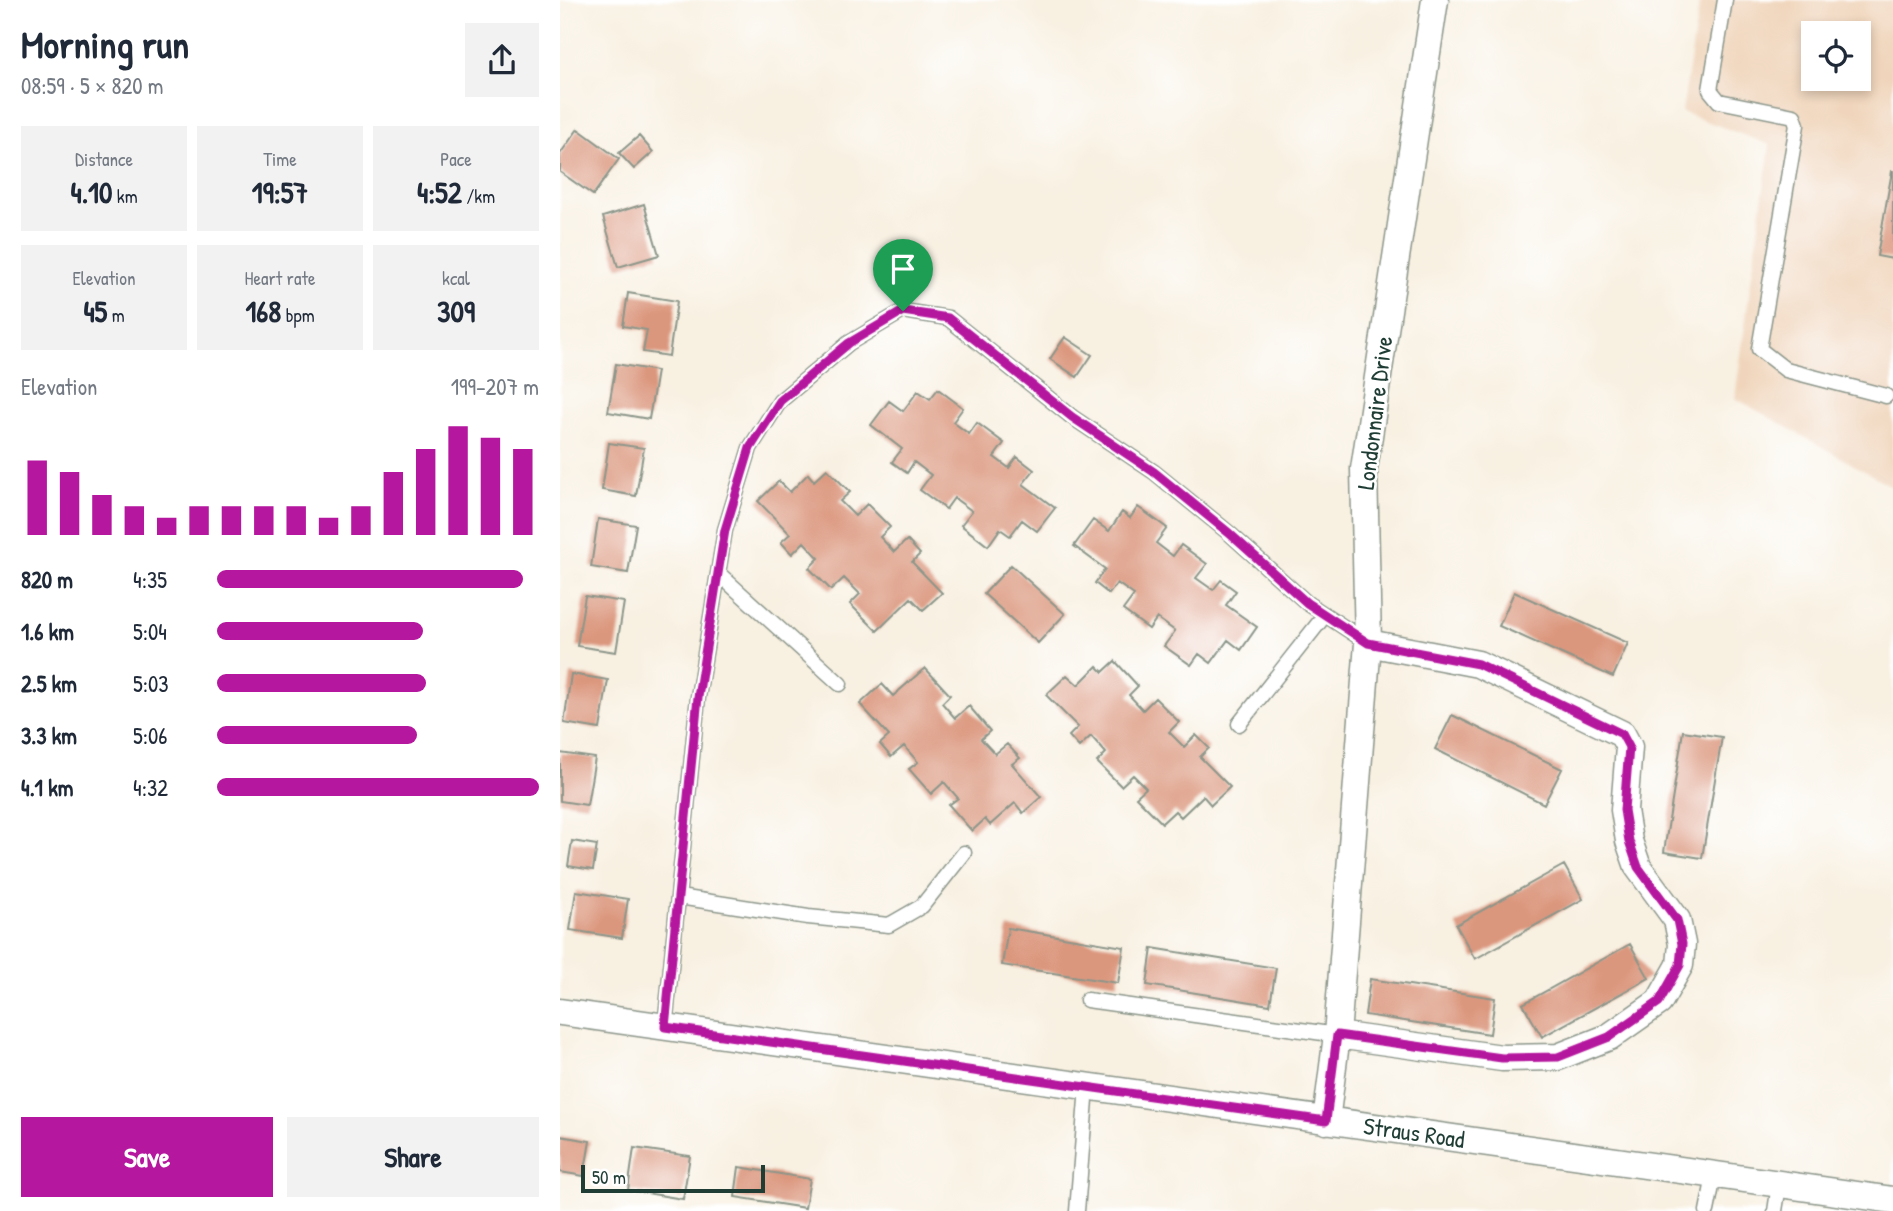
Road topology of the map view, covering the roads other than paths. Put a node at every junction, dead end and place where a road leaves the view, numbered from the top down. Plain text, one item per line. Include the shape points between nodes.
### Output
1 (1436, 0) edge
2 (1725, 0) edge
3 (1886, 396) dead end
4 (718, 573) junction
5 (1325, 615) junction
6 (1368, 643) junction
7 (840, 684) dead end
8 (1239, 724) dead end
9 (964, 853) dead end
10 (678, 897) junction
11 (1087, 1000) dead end
12 (560, 1012) edge
13 (665, 1027) junction
14 (1337, 1035) junction
15 (1087, 1087) junction
16 (1326, 1121) junction
17 (1714, 1176) junction
18 (1779, 1185) junction
19 (1893, 1200) edge
20 (1077, 1211) edge
21 (1707, 1211) edge
22 (1774, 1211) edge

1 - 6 street, Londonnaire Drive via 1364,469
2 - 3 lane via 1710,90 1719,101 1794,116 1797,125 1759,349 1786,370
4 - 5 lane via 725,530 750,448 780,401 849,343 903,311 948,318 1072,417 1154,472
4 - 7 lane
4 - 10 lane via 698,697
5 - 6 lane
5 - 8 lane
6 - 14 street, Londonnaire Drive
6 - 14 street via 1478,664 1622,734 1629,747 1624,810 1629,841 1638,867 1677,920 1682,944 1680,965 1659,1002 1609,1037 1558,1057 1502,1058
9 - 10 lane via 922,906 889,925
10 - 13 lane
11 - 14 lane
12 - 13 street, Straus Road
13 - 15 street, Straus Road
14 - 16 street, Londonnaire Drive
15 - 16 street, Straus Road
15 - 20 lane
16 - 17 street, Straus Road
17 - 18 street, Straus Road
17 - 21 lane
18 - 19 street, Straus Road
18 - 22 lane

